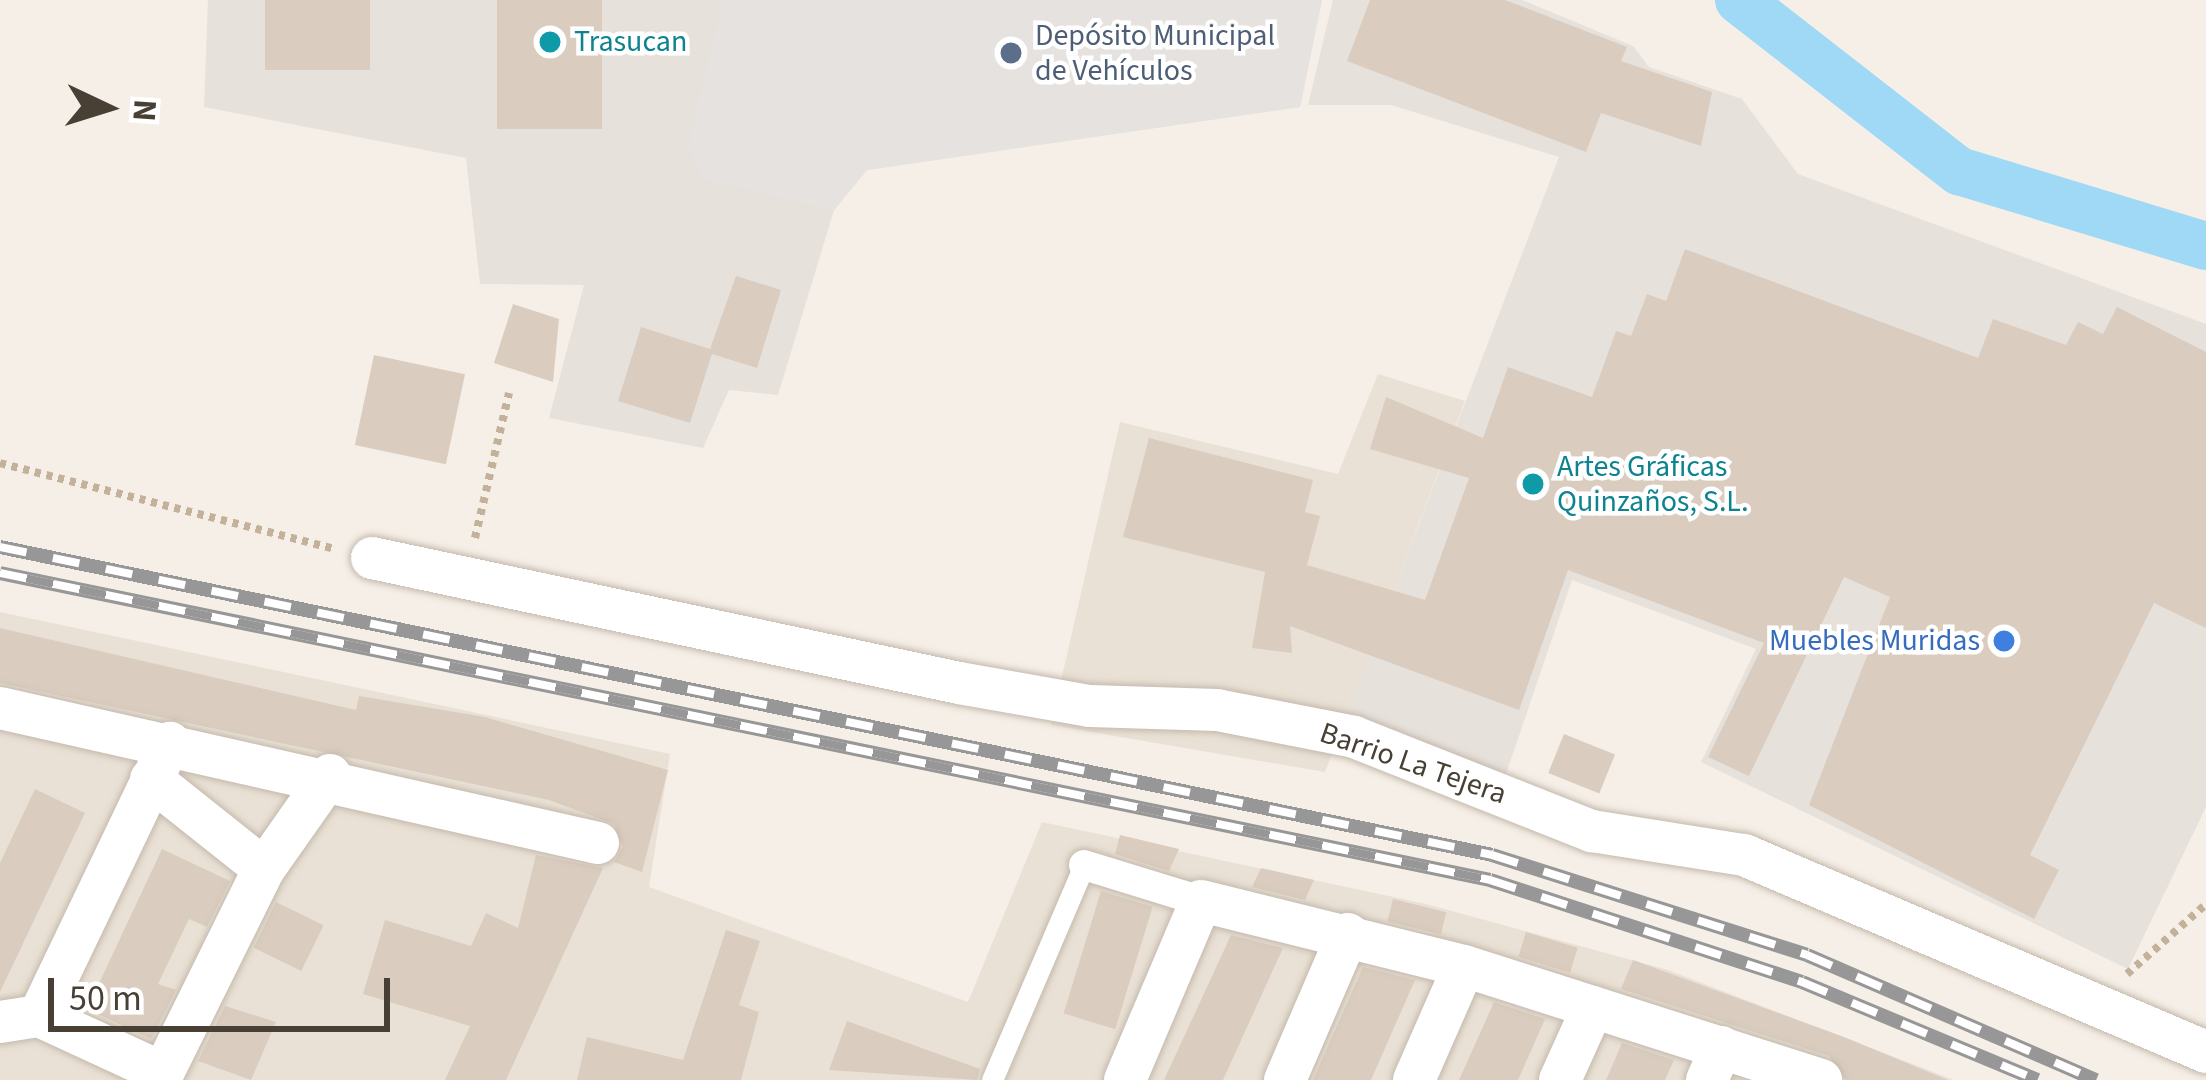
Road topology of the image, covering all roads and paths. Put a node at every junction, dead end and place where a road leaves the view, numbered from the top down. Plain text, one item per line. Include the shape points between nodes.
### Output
1 (509, 394) dead end
2 (0, 463) edge
3 (372, 558) joint
4 (465, 577) junction
5 (0, 708) edge
6 (160, 761) junction
7 (330, 775) junction
8 (598, 843) dead end
9 (1084, 865) joint
10 (264, 869) junction
11 (1201, 901) junction
12 (2206, 904) edge
13 (1348, 934) junction
14 (1464, 966) junction
15 (2104, 1006) junction
16 (1593, 1007) junction
17 (19, 1019) edge
18 (2206, 1052) edge
19 (1714, 1064) edge
20 (992, 1080) edge
21 (1126, 1080) edge
22 (1285, 1080) edge
23 (1414, 1080) edge
24 (1561, 1080) edge
25 (1822, 1080) edge

1 - 4 path
2 - 3 path
3 - 4 street, Barrio La Tejera
4 - 15 street, Barrio La Tejera via 959,683 1090,706 1217,710 1354,737 1592,831 1744,855
5 - 6 street
6 - 7 street
6 - 10 street
6 - 17 street
7 - 8 street
7 - 10 street
9 - 11 street
9 - 20 lane
10 - 17 street via 163,1073
11 - 13 street
11 - 21 street
12 - 15 path via 2139,956
13 - 14 street
13 - 22 street
14 - 16 street
14 - 23 street
15 - 18 street, Barrio La Tejera
16 - 19 street
16 - 24 street
19 - 25 street

